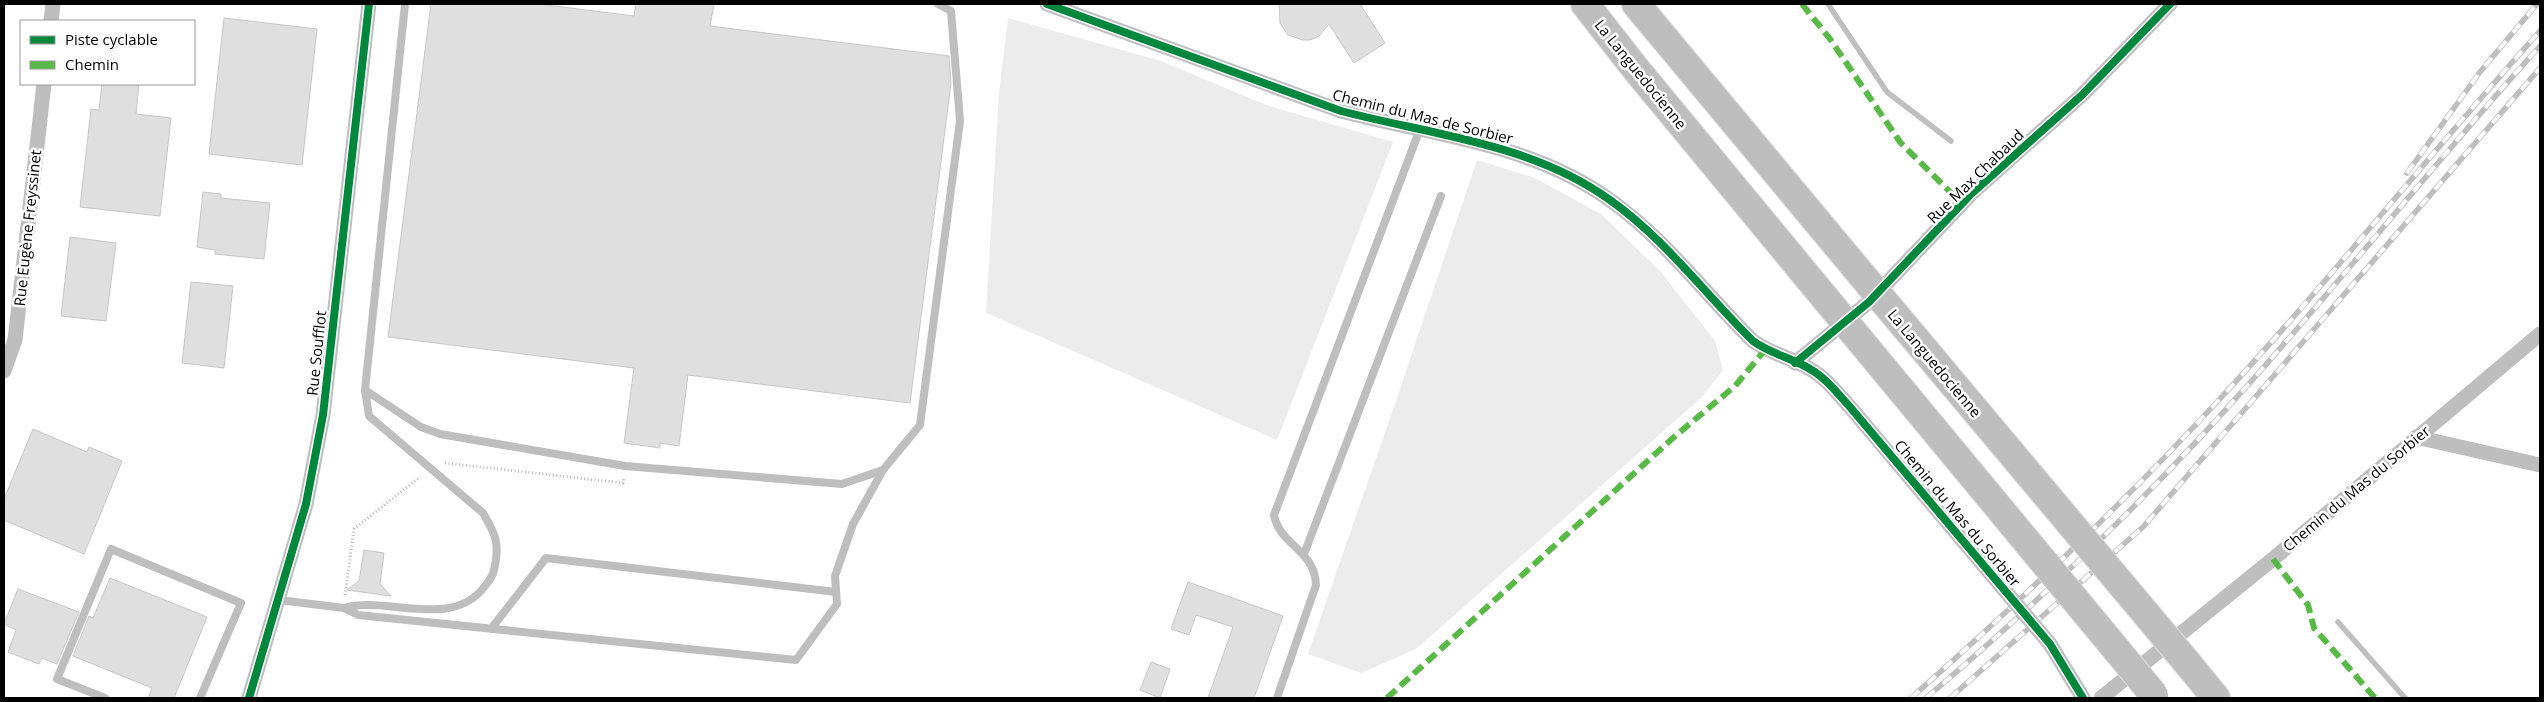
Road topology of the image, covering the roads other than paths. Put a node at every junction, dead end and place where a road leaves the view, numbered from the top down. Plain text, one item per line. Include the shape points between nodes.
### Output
1 (54, 4) edge
2 (369, 4) edge
3 (405, 4) edge
4 (938, 4) edge
5 (1047, 4) edge
6 (1585, 4) edge
7 (1636, 4) edge
8 (2170, 4) edge
9 (51, 20) edge
10 (44, 85) edge
11 (1420, 130) junction
12 (1441, 196) dead end
13 (2540, 334) edge
14 (1795, 363) junction
15 (4, 370) edge
16 (365, 390) junction
17 (2416, 437) junction
18 (2540, 465) edge
19 (883, 470) junction
20 (1304, 554) junction
21 (836, 592) junction
22 (279, 600) junction
23 (344, 608) junction
24 (491, 629) junction
25 (2155, 696) edge
26 (100, 697) edge
27 (200, 698) edge
28 (250, 698) edge
29 (1277, 698) edge
30 (2083, 698) edge
31 (2101, 698) edge
32 (2216, 698) edge

1 - 9 street
2 - 22 street, Rue Soufflot via 323,415 306,504
3 - 16 lane
4 - 19 lane via 951,10 960,122 920,425
5 - 11 street, Chemin du Mas de Sorbier via 1341,111
6 - 25 highway, La Languedocienne, bridge
7 - 32 highway, La Languedocienne, bridge
8 - 14 street, Rue Max Chabaud via 2082,95 1971,194 1869,302
10 - 15 street, Rue Eugène Freyssinet via 15,340
11 - 14 street, Chemin du Mas de Sorbier via 1522,155 1556,169 1610,199 1683,265 1753,341
11 - 20 lane via 1274,516 1275,524 1282,533
12 - 20 lane
13 - 17 street, Chemin du Mas du Sorbier
14 - 30 street, Chemin du Mas du Sorbier, bridge via 1821,376 1850,407 2050,644
16 - 19 lane via 421,427 440,434 625,466 842,484
16 - 23 lane via 369,416 483,512 493,529 498,549 493,575 480,592 462,605 414,610 356,604
17 - 18 street
17 - 31 street, Chemin du Mas du Sorbier
19 - 21 lane via 853,524 835,576
20 - 29 lane via 1316,571 1316,585
21 - 24 lane via 546,558
21 - 24 lane via 837,604 796,660
22 - 23 lane
22 - 28 street, Rue Soufflot
23 - 24 lane via 358,615
26 - 27 lane via 57,679 110,549 241,603

